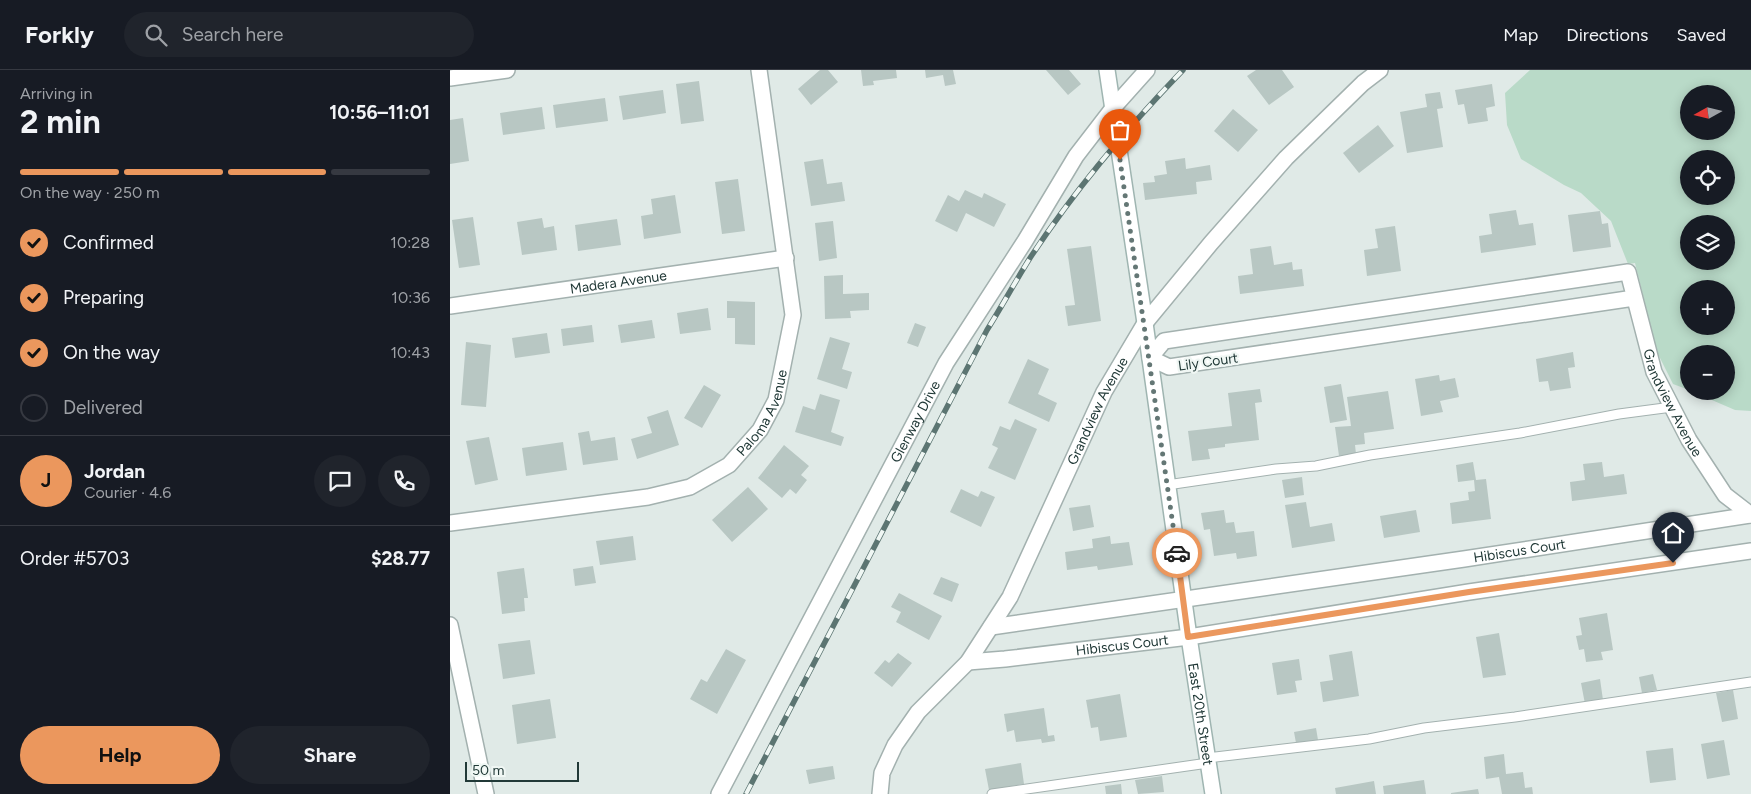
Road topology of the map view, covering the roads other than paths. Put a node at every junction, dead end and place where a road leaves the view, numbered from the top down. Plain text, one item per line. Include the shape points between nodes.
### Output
1 (504, 70) edge
2 (759, 70) edge
3 (1107, 70) edge
4 (1147, 70) edge
5 (1380, 70) edge
6 (450, 78) edge
7 (1113, 108) junction
8 (786, 258) junction
9 (1628, 272) joint
10 (1634, 298) junction
11 (450, 306) edge
12 (1145, 323) junction
13 (1150, 358) junction
14 (1672, 407) junction
15 (1168, 485) junction
16 (1751, 515) edge
17 (450, 523) edge
18 (1751, 551) edge
19 (1183, 600) junction
20 (450, 625) edge
21 (991, 627) junction
22 (1188, 637) junction
23 (968, 662) junction
24 (1751, 682) edge
25 (1208, 761) junction
26 (486, 794) edge
27 (719, 794) edge
28 (880, 794) edge
29 (992, 794) edge
30 (1213, 794) edge

1 - 6 street
2 - 8 street, Paloma Avenue
3 - 7 street, East 20th Street
4 - 7 street, Glenway Drive
5 - 12 street, Grandview Avenue via 1286,158
7 - 12 street, East 20th Street
7 - 27 street, Glenway Drive via 1076,156 946,363
8 - 11 street, Madera Avenue
8 - 17 street, Paloma Avenue via 793,315 776,400 760,430 730,465 690,487 648,497
9 - 10 street, Grandview Avenue
9 - 13 street, Lily Court via 1164,342
10 - 13 street, Lily Court via 1169,367
10 - 14 street, Grandview Avenue via 1654,372
12 - 13 street, East 20th Street
12 - 21 street, Grandview Avenue via 1104,392 1010,597
13 - 15 street, East 20th Street
14 - 15 lane via 1316,466 1276,468
14 - 16 street, Grandview Avenue via 1725,495
15 - 19 street, East 20th Street
16 - 19 street, Hibiscus Court
18 - 22 street, Hibiscus Court
19 - 21 street, Hibiscus Court
19 - 22 street, East 20th Street
20 - 26 street
21 - 23 street, Grandview Avenue
22 - 23 street, Hibiscus Court
22 - 25 street, East 20th Street
23 - 28 street, Grandview Avenue via 918,712 895,745 882,773
24 - 25 lane
25 - 29 lane
25 - 30 street, East 20th Street

